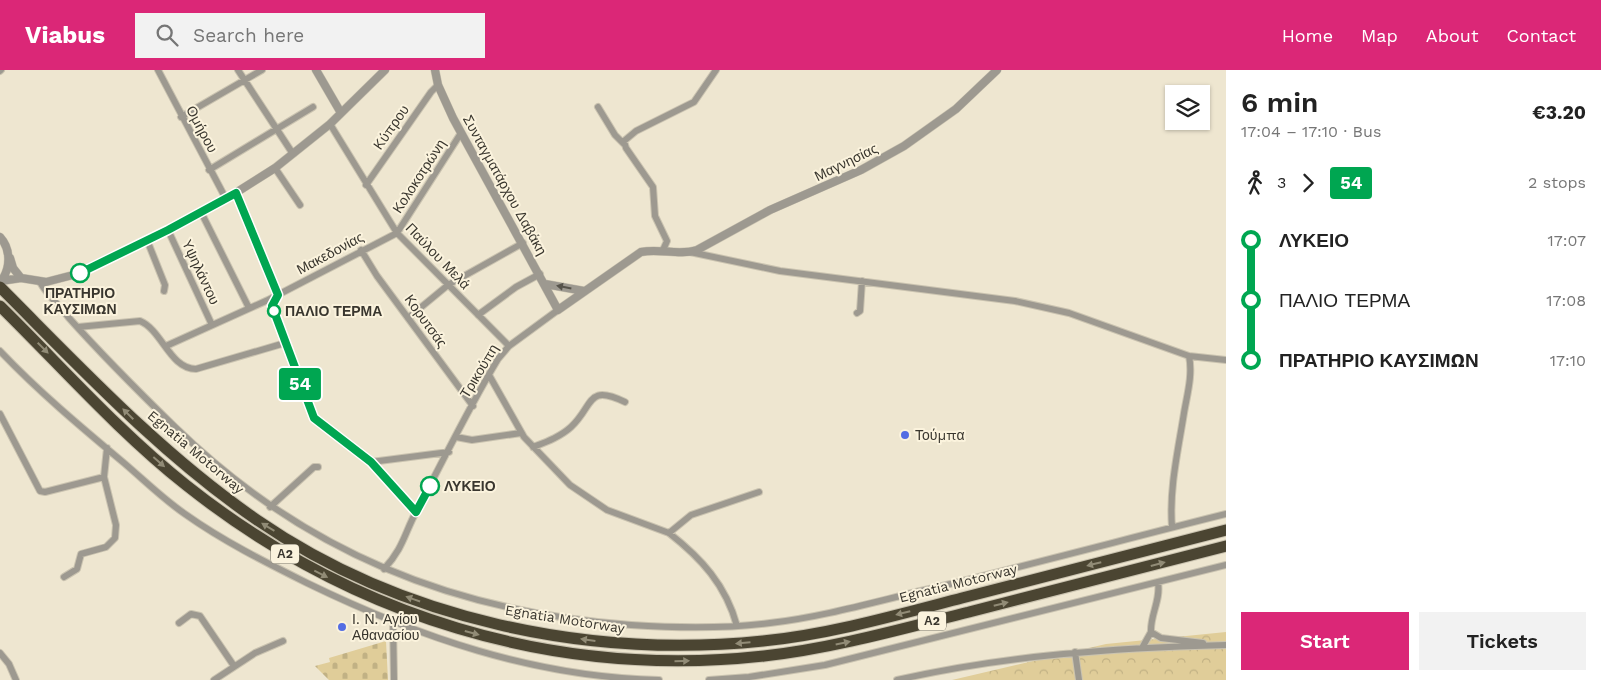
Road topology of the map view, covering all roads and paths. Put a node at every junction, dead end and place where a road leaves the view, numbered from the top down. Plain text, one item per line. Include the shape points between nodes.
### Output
1 (158, 70) edge
2 (238, 70) edge
3 (262, 70) edge
4 (316, 70) edge
5 (385, 70) edge
6 (435, 70) edge
7 (716, 70) edge
8 (997, 70) edge
9 (244, 81) junction
10 (438, 85) junction
11 (312, 107) dead end
12 (598, 108) dead end
13 (341, 112) junction
14 (180, 117) junction
15 (330, 124) junction
16 (276, 129) junction
17 (461, 132) junction
18 (624, 144) junction
19 (293, 154) junction
20 (275, 168) junction
21 (209, 170) junction
22 (366, 185) junction
23 (236, 193) junction
24 (226, 199) junction
25 (300, 205) dead end
26 (201, 212) junction
27 (168, 230) junction
28 (397, 233) junction
29 (0, 237) edge
30 (147, 240) junction
31 (523, 243) junction
32 (7, 248) junction
33 (361, 250) junction
34 (663, 250) junction
35 (690, 252) junction
36 (540, 274) junction
37 (21, 278) junction
38 (40, 282) junction
39 (862, 282) junction
40 (0, 283) edge
41 (545, 284) junction
42 (448, 285) junction
43 (164, 291) dead end
44 (584, 291) junction
45 (278, 295) junction
46 (270, 303) junction
47 (249, 308) junction
48 (4, 310) edge
49 (558, 310) junction
50 (857, 313) dead end
51 (478, 315) junction
52 (408, 318) junction
53 (212, 325) junction
54 (78, 327) junction
55 (286, 343) junction
56 (166, 346) junction
57 (509, 346) junction
58 (0, 351) edge
59 (1189, 356) junction
60 (1226, 360) edge
61 (489, 375) junction
62 (625, 402) dead end
63 (473, 406) junction
64 (0, 414) edge
65 (521, 433) junction
66 (456, 437) junction
67 (533, 447) junction
68 (107, 448) junction
69 (448, 452) junction
70 (371, 462) junction
71 (318, 467) dead end
72 (104, 477) junction
73 (759, 492) dead end
74 (270, 507) junction
75 (416, 512) junction
76 (1226, 514) edge
77 (1172, 528) junction
78 (1226, 530) edge
79 (669, 533) junction
80 (1226, 546) edge
81 (1226, 565) edge
82 (384, 569) junction
83 (64, 577) dead end
84 (1158, 583) junction
85 (393, 622) junction
86 (178, 623) dead end
87 (737, 626) junction
88 (1152, 632) junction
89 (283, 641) dead end
90 (1226, 645) edge
91 (1142, 648) junction
92 (1076, 652) junction
93 (0, 653) edge
94 (234, 666) junction
95 (16, 680) edge
96 (214, 680) edge
97 (394, 680) edge
98 (658, 680) edge
99 (709, 680) edge
100 (897, 680) edge
101 (1078, 680) edge

1 - 14 street, Ομήρου
2 - 9 street
3 - 9 street
4 - 13 street
5 - 13 street
6 - 10 street, Συνταγματάρχου Δαβάκη
7 - 18 street via 694,102 636,131 625,138
8 - 35 street, Μαγνησίας via 956,109 904,146
9 - 14 street
9 - 16 street
10 - 17 street, Συνταγματάρχου Δαβάκη
10 - 22 street, Κύπρου
11 - 16 street
12 - 18 street
13 - 15 street
14 - 21 street, Ομήρου
15 - 19 street
15 - 22 street, Παύλου Μελά
16 - 19 street
16 - 21 street
17 - 28 street, Κολοκοτρώνη
17 - 31 street, Συνταγματάρχου Δαβάκη
18 - 34 street via 654,191 655,216 667,241
19 - 20 street
20 - 23 street
20 - 25 street
21 - 24 street, Ομήρου
22 - 28 street, Παύλου Μελά
23 - 24 street
23 - 45 street
24 - 26 street
26 - 27 street
26 - 47 street
27 - 30 street
27 - 53 street, Υψηλάντου
28 - 33 street, Μακεδονίας
28 - 42 street, Παύλου Μελά
29 - 32 street
30 - 38 street via 73,275
30 - 43 street via 165,285
31 - 36 street, Συνταγματάρχου Δαβάκη
31 - 42 street
32 - 37 street via 11,264
32 - 40 street via 9,258
33 - 45 street, Μακεδονίας
33 - 52 street, Κορυτσάς
34 - 35 street, Τρικούπη
34 - 44 street, Τρικούπη via 648,250 633,256
35 - 39 street via 771,270
36 - 41 street, Συνταγματάρχου Δαβάκη
36 - 51 street
37 - 38 street
37 - 40 street
38 - 54 street
39 - 50 street via 860,311
39 - 59 street via 1006,300 1050,309
78 -> 40 highway, Egnatia Motorway / Α2 via 877,620 790,637 707,645 636,644 507,626 410,598 363,579 259,522 156,441 14,301
44 -> 41 street
41 - 49 street, Συνταγματάρχου Δαβάκη
42 - 51 street, Παύλου Μελά
42 - 52 street
44 - 49 street, Τρικούπη
45 - 46 street
46 - 47 street
46 - 55 street
47 - 53 street
48 -> 80 highway, Α2 via 147,452 184,484 253,534 316,571 403,612 504,641 561,652 633,660 704,661 782,654 870,637
49 - 57 street, Τρικούπη
51 - 57 street, Παύλου Μελά
52 - 63 street, Κορυτσάς
53 - 56 street
54 - 56 street via 140,321
54 - 74 street via 197,448
55 - 56 street via 196,369 185,367
55 - 70 street via 314,418
57 - 61 street, Τρικούπη
58 - 68 street
59 - 60 street
59 - 77 street via 1188,393 1173,482
61 - 63 street, Τρικούπη
61 - 65 street
62 - 67 street via 608,394 598,396 565,432
63 - 66 street, Τρικούπη
64 - 72 street via 40,491
65 - 66 street via 468,440
65 - 67 street
66 - 69 street, Τρικούπη
67 - 79 street via 570,486 594,503
68 - 72 street
68 - 85 street via 183,513 223,539
69 - 70 street
69 - 75 street, Τρικούπη
70 - 75 street
71 - 74 street via 291,486
72 - 83 street via 116,526 115,538 106,547 81,554 76,569
73 - 79 street via 691,515
74 - 82 street via 345,551
75 - 82 street, Τρικούπη via 401,548
76 - 77 street
77 - 87 street via 851,607
79 - 87 street via 704,564 721,586
81 - 84 street
82 - 87 street via 444,591 521,611 650,626
84 - 88 street via 1159,597 1152,619
84 - 99 street via 825,665
85 - 97 street
85 - 98 street via 501,658 581,674
86 - 94 street via 191,614 200,616
88 - 90 street via 1161,638
88 - 91 street
89 - 94 street
90 - 91 street
91 - 92 street
92 - 100 street via 967,665
92 - 101 street
93 - 95 street
94 - 96 street

